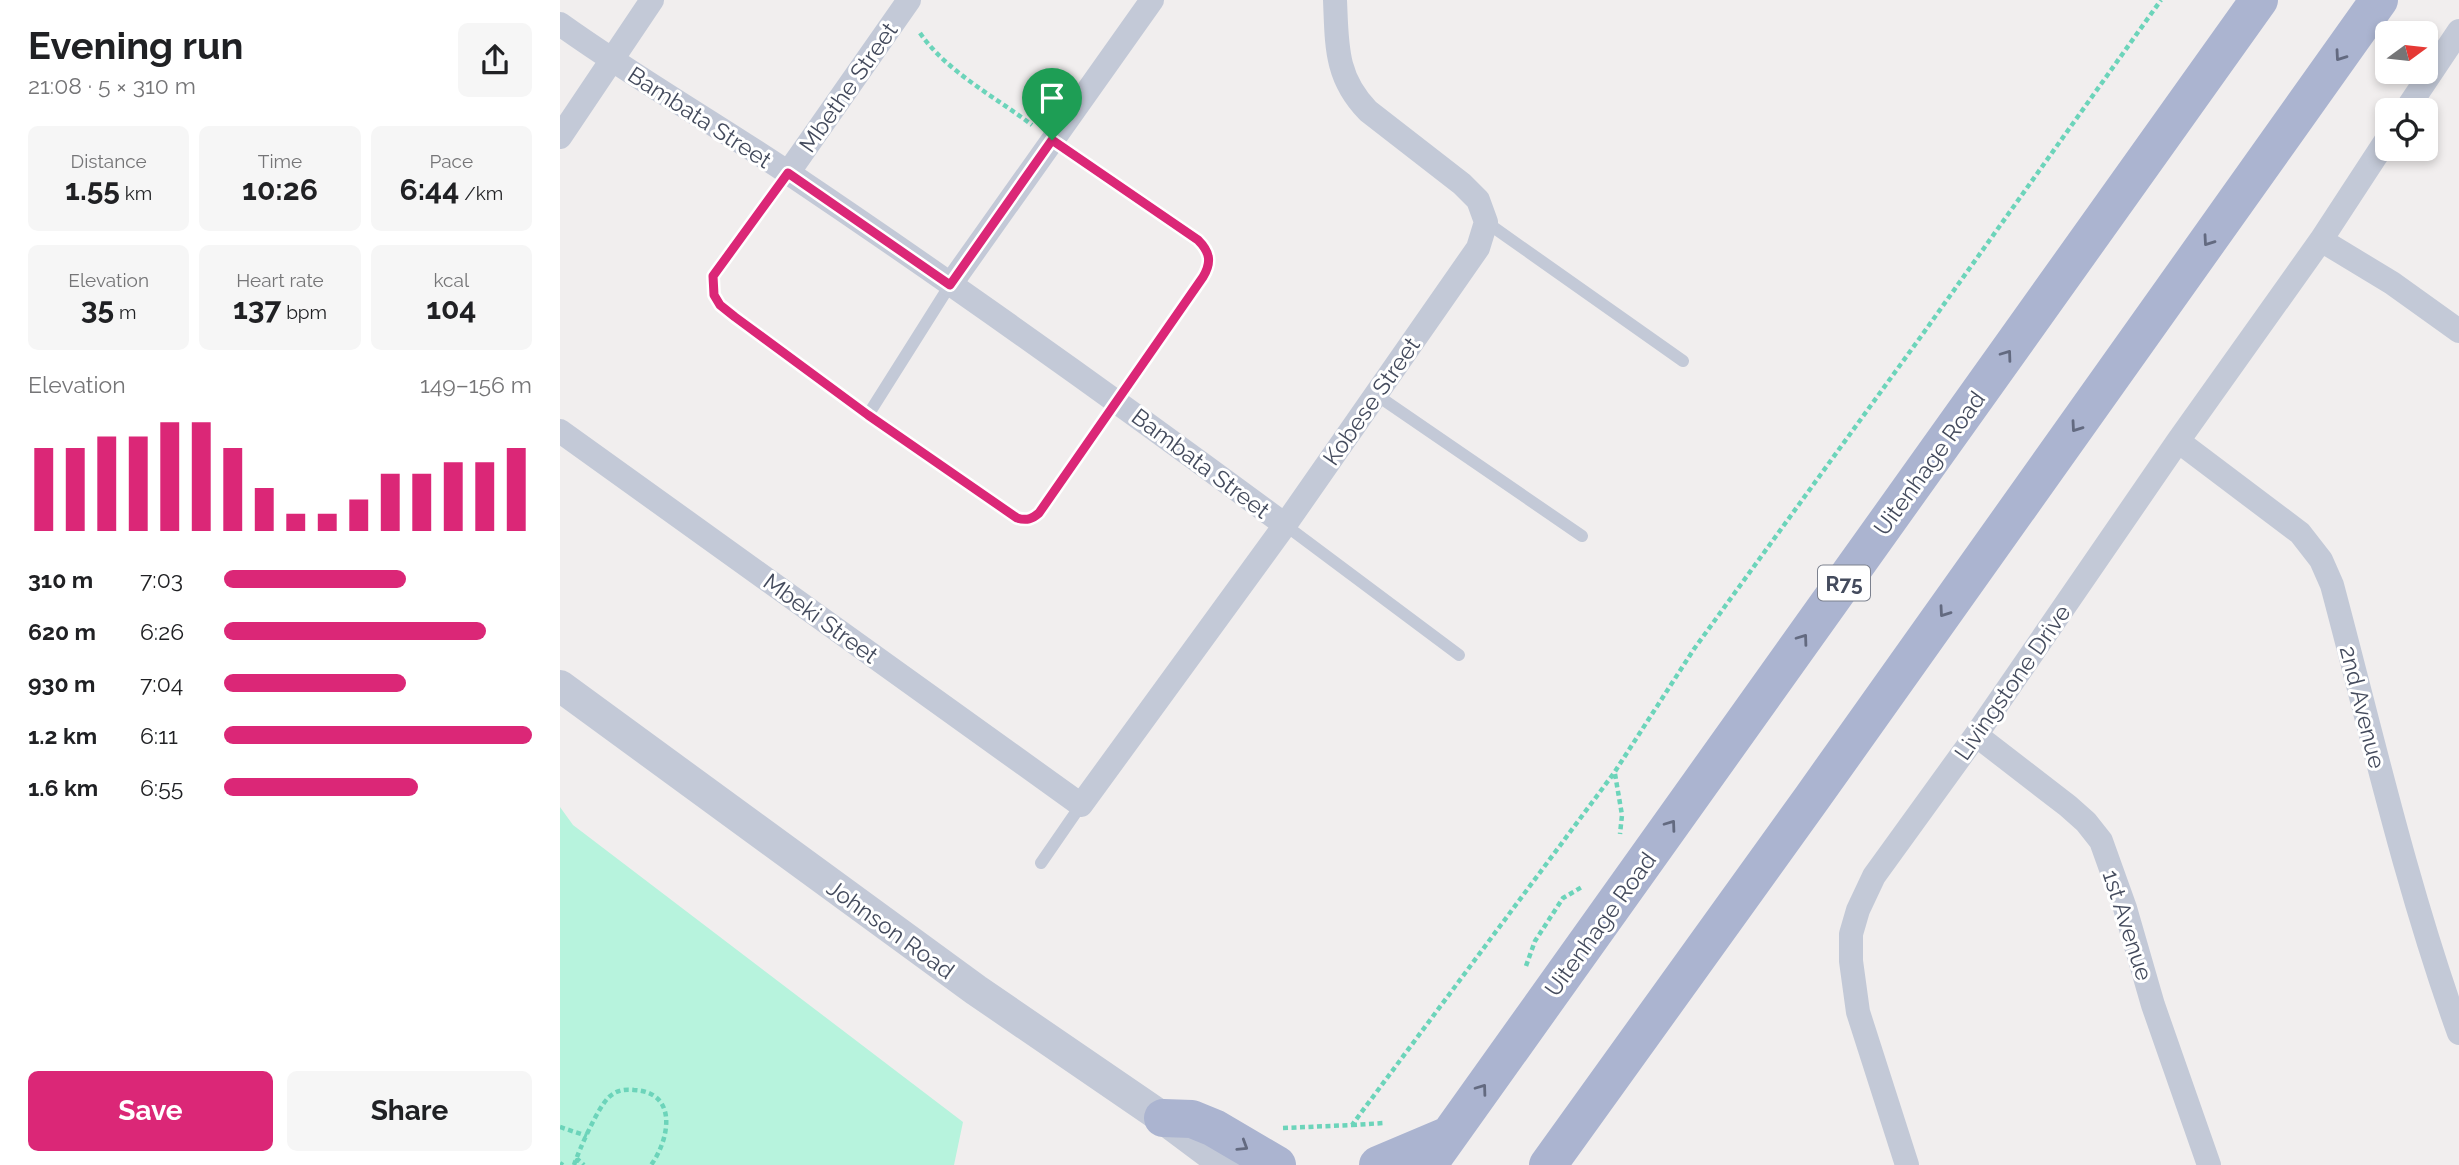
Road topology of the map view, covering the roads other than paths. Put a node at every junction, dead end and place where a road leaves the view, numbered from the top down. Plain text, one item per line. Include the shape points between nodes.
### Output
1 (652, 0) edge
2 (1151, 0) edge
3 (1335, 0) edge
4 (2259, 0) edge
5 (2379, 0) edge
6 (906, 4) edge
7 (560, 24) edge
8 (2459, 31) edge
9 (2451, 58) edge
10 (610, 60) junction
11 (2416, 98) edge
12 (560, 137) edge
13 (1052, 140) junction
14 (2375, 157) edge
15 (788, 173) junction
16 (1486, 222) junction
17 (2321, 240) junction
18 (950, 285) junction
19 (2459, 331) edge
20 (1683, 361) dead end
21 (1376, 394) junction
22 (1116, 400) junction
23 (868, 415) junction
24 (560, 431) edge
25 (2178, 441) junction
26 (1285, 526) junction
27 (1582, 537) dead end
28 (1459, 655) dead end
29 (560, 686) edge
30 (1976, 735) junction
31 (1081, 806) junction
32 (1041, 863) dead end
33 (2459, 1032) edge
34 (1163, 1118) junction
35 (1438, 1150) edge
36 (1226, 1165) edge
37 (1277, 1165) edge
38 (1378, 1165) edge
39 (1548, 1165) edge
40 (1907, 1165) edge
41 (2209, 1165) edge

1 - 10 street
2 - 13 street
3 - 16 street via 1337,50 1354,97 1470,191
35 -> 4 main road, Uitenhage Road / R75
5 -> 39 main road
6 - 15 street, Mbethe Street
7 - 10 street, Bambata Street
8 - 9 street
9 - 11 street
10 - 12 street
10 - 15 street, Bambata Street
13 - 18 street
13 - 22 lane via 1178,225 1208,253 1203,277
14 - 17 street, Livingstone Drive
15 - 18 street, Bambata Street
15 - 23 lane via 718,267 713,276 714,295 735,317
16 - 20 lane
16 - 21 street, Kobese Street via 1478,248
17 - 19 street
17 - 25 street, Livingstone Drive
18 - 22 street, Bambata Street
18 - 23 lane
21 - 26 street, Kobese Street
21 - 27 lane
22 - 23 lane via 1039,513 1025,520
22 - 26 street, Bambata Street
24 - 31 street, Mbeki Street
25 - 30 street, Livingstone Drive
25 - 33 street, 2nd Avenue via 2300,533 2321,560 2332,585 2434,962
26 - 28 lane
26 - 31 street, Kobese Street
29 - 34 street, Johnson Road via 976,990
30 - 40 street, Livingstone Drive via 1874,876 1851,934 1858,1012
30 - 41 street, 1st Avenue via 2068,806 2101,841
31 - 32 lane
34 - 36 street, Johnson Road
34 -> 37 main road via 1192,1119 1214,1128
35 - 38 main road

